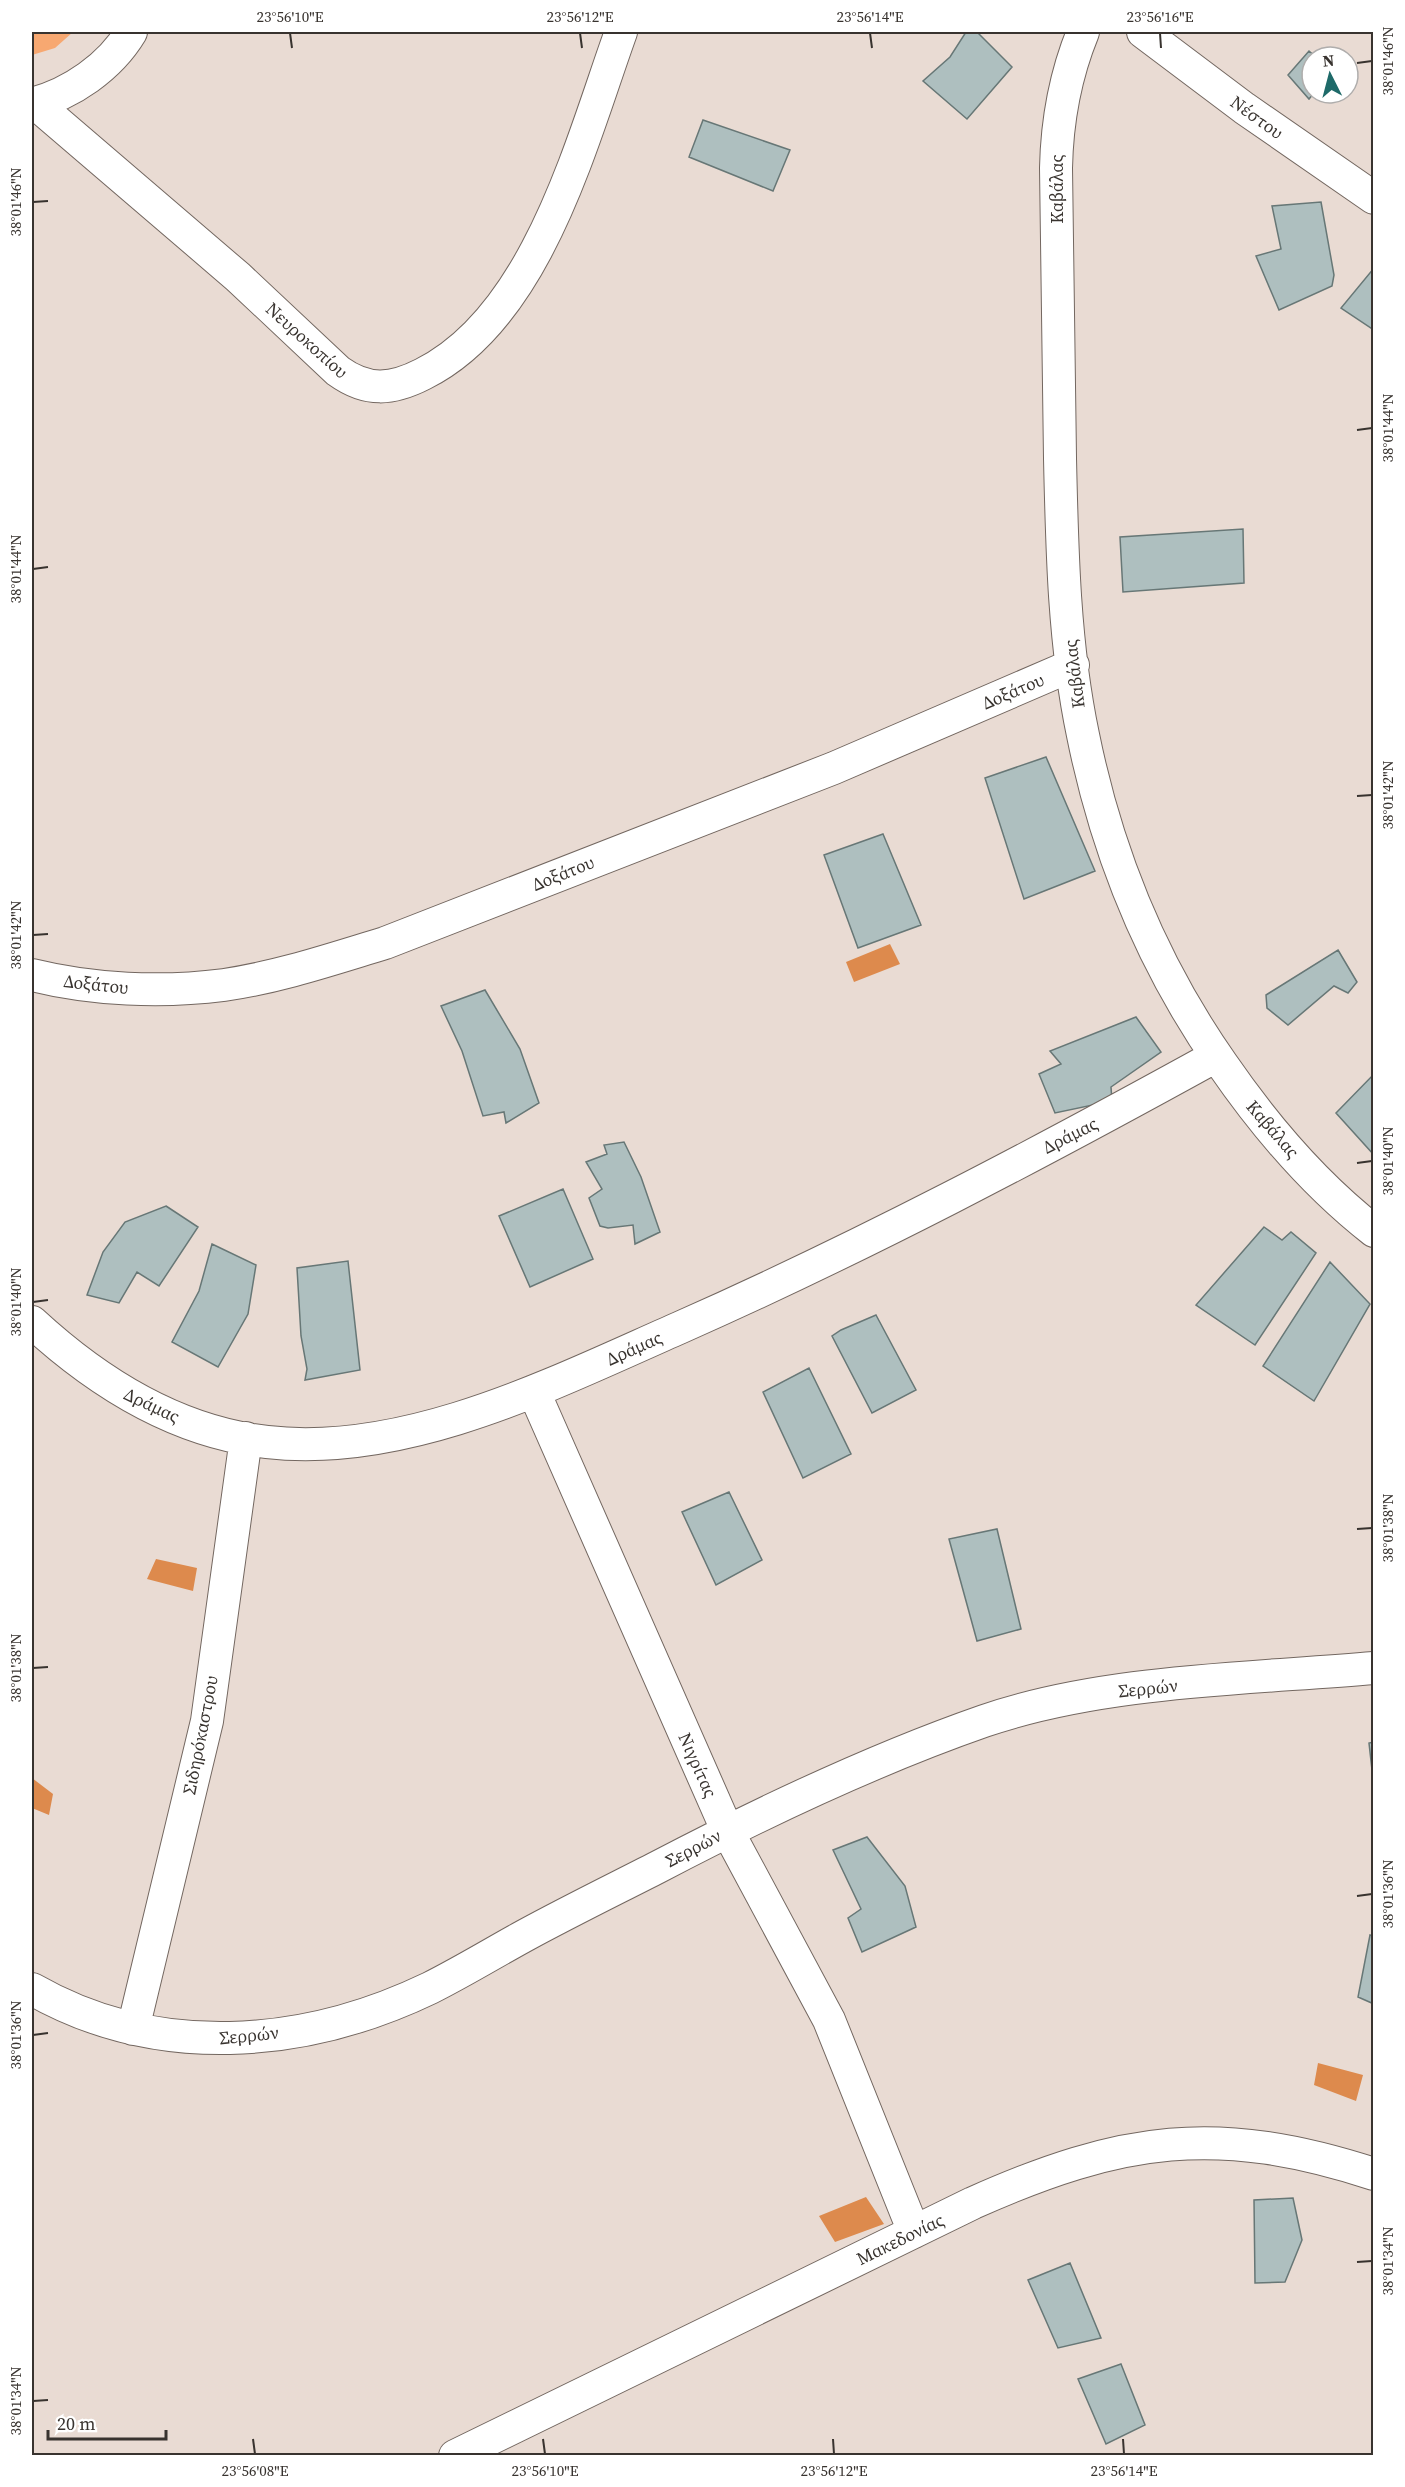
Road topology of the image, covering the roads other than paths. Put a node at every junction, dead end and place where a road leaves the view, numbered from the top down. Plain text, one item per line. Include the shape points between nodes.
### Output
1 (131, 32) edge
2 (621, 32) edge
3 (1083, 32) edge
4 (1143, 32) edge
5 (33, 104) edge
6 (1374, 198) edge
7 (1073, 665) junction
8 (32, 975) edge
9 (1216, 1056) junction
10 (1374, 1231) edge
11 (32, 1322) edge
12 (534, 1392) junction
13 (246, 1438) junction
14 (1374, 1668) edge
15 (727, 1830) junction
16 (32, 1989) edge
17 (134, 2029) junction
18 (1374, 2174) edge
19 (914, 2232) junction
20 (455, 2456) edge

1 - 5 street via 110,60 89,76
2 - 5 street, Νευροκοπίου via 558,207 521,274 470,341 431,370 393,386 372,387 338,371 238,277
3 - 7 street, Καβάλας via 1061,103 1056,168 1062,524
4 - 6 street, Νέστου
7 - 8 street, Δοξάτου via 834,768 385,943 325,962 226,984 175,988 108,987
7 - 9 street, Καβάλας via 1082,734 1116,860 1167,978
9 - 10 street, Καβάλας via 1288,1148 1337,1200
9 - 12 street, Δράμας via 908,1220 766,1289
11 - 13 street, Δράμας via 119,1390 171,1416
12 - 13 street, Δράμας via 470,1415 364,1438 295,1443
12 - 15 street, Νιγρίτας
13 - 17 street, Σιδηρόκαστρου via 207,1721
14 - 15 street, Σερρών via 1139,1688 1036,1706 877,1762
15 - 17 street, Σερρών via 431,1988 364,2014 249,2038 191,2039
15 - 19 street, Νιγρίτας via 829,2020
16 - 17 street, Σερρών via 76,2010
18 - 19 street, Μακεδονίας via 1287,2150 1239,2143 1146,2147 1088,2159 1022,2181
19 - 20 street, Μακεδονίας

